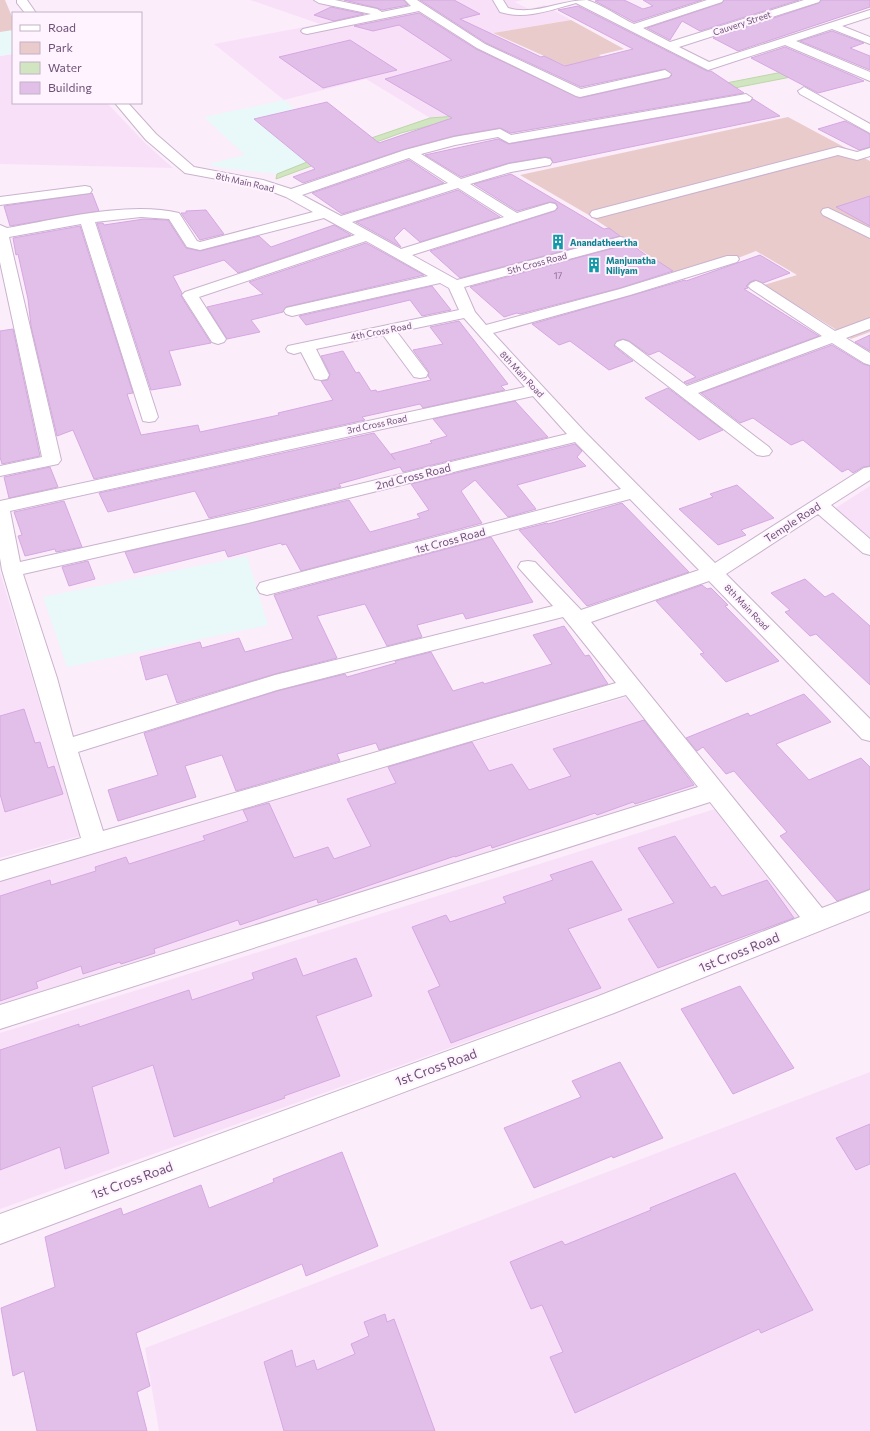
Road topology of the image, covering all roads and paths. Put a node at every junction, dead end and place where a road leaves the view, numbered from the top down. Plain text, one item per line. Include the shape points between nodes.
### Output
1 (22, 0) edge
2 (319, 0) edge
3 (410, 0) edge
4 (498, 0) edge
5 (574, 0) edge
6 (578, 0) edge
7 (718, 0) edge
8 (816, 0) edge
9 (420, 7) junction
10 (30, 12) edge
11 (870, 13) edge
12 (386, 14) junction
13 (832, 25) junction
14 (633, 28) junction
15 (307, 31) dead end
16 (786, 41) junction
17 (870, 41) edge
18 (669, 46) junction
19 (708, 66) junction
20 (722, 73) dead end
21 (664, 74) dead end
22 (870, 77) edge
23 (804, 91) dead end
24 (746, 98) dead end
25 (122, 104) edge
26 (870, 129) edge
27 (870, 152) edge
28 (410, 153) junction
29 (545, 162) dead end
30 (460, 184) junction
31 (85, 190) dead end
32 (291, 194) junction
33 (1, 196) edge
34 (550, 207) dead end
35 (828, 212) dead end
36 (326, 213) junction
37 (597, 214) dead end
38 (515, 218) junction
39 (87, 219) junction
40 (340, 221) junction
41 (0, 232) edge
42 (870, 234) edge
43 (368, 236) junction
44 (620, 241) dead end
45 (400, 254) junction
46 (732, 259) dead end
47 (449, 281) junction
48 (756, 286) dead end
49 (292, 311) dead end
50 (468, 314) junction
51 (870, 323) edge
52 (387, 330) junction
53 (482, 331) junction
54 (834, 337) junction
55 (218, 339) dead end
56 (623, 345) dead end
57 (870, 360) edge
58 (420, 373) dead end
59 (321, 375) dead end
60 (536, 390) junction
61 (686, 392) junction
62 (149, 417) dead end
63 (579, 436) junction
64 (763, 451) dead end
65 (0, 471) edge
66 (870, 472) edge
67 (633, 492) junction
68 (820, 505) junction
69 (0, 508) edge
70 (870, 549) edge
71 (528, 567) dead end
72 (12, 570) junction
73 (714, 572) junction
74 (267, 588) dead end
75 (572, 614) junction
76 (631, 686) junction
77 (870, 733) edge
78 (65, 748) junction
79 (715, 791) junction
80 (95, 843) junction
81 (0, 871) edge
82 (870, 900) edge
83 (818, 921) junction
84 (0, 1017) edge
85 (0, 1229) edge

1 - 10 street
2 - 12 street
3 - 9 street
4 - 5 street via 502,9 508,12 523,12
6 - 14 street
7 - 14 street
8 - 18 street, Cauvery Street
9 - 12 street
9 - 21 street via 481,46 580,94
11 - 13 street
12 - 15 street
13 - 16 street
13 - 17 street
14 - 18 street
16 - 19 street
16 - 22 street
18 - 19 street
19 - 20 street
23 - 26 street
24 - 28 street via 509,139 500,133 454,141
25 - 32 street, 8th Main Road via 151,137 190,170 263,184
27 - 37 street via 857,156 838,151
28 - 30 street
28 - 32 street
29 - 30 street via 509,168
30 - 38 street
30 - 40 street
31 - 33 street
32 - 36 street, 8th Main Road
34 - 38 street
35 - 42 street
36 - 39 street via 200,246 192,244 174,216 166,214 139,213
36 - 40 street, 8th Main Road
38 - 45 street
39 - 41 street
39 - 62 street
40 - 43 street, 8th Main Road
41 - 65 street via 52,460
43 - 45 street, 8th Main Road
43 - 55 street via 190,295
44 - 47 street, 5th Cross Road
45 - 47 street, 8th Main Road
46 - 53 street via 625,292
47 - 49 street, 5th Cross Road
47 - 50 street, 8th Main Road
48 - 54 street
50 - 52 street, 4th Cross Road
50 - 53 street, 8th Main Road
51 - 54 street
52 - 58 street
52 - 59 street, 4th Cross Road via 300,347
53 - 60 street, 8th Main Road
54 - 57 street
54 - 61 street
56 - 61 street
60 - 63 street, 8th Main Road
60 - 69 street, 3rd Cross Road
61 - 64 street
63 - 67 street, 8th Main Road
63 - 72 street, 2nd Cross Road via 248,517
66 - 68 street, Temple Road
67 - 73 street, 8th Main Road
67 - 74 street, 1st Cross Road
68 - 70 street
68 - 73 street, Temple Road
69 - 72 street
71 - 75 street
72 - 78 street
73 - 75 street, Temple Road
73 - 77 street, 8th Main Road
75 - 76 street
75 - 78 street, Temple Road via 275,683
76 - 79 street
76 - 80 street
78 - 80 street
79 - 83 street
79 - 84 street
80 - 81 street
82 - 83 street, 1st Cross Road
83 - 85 street, 1st Cross Road via 605,1005

